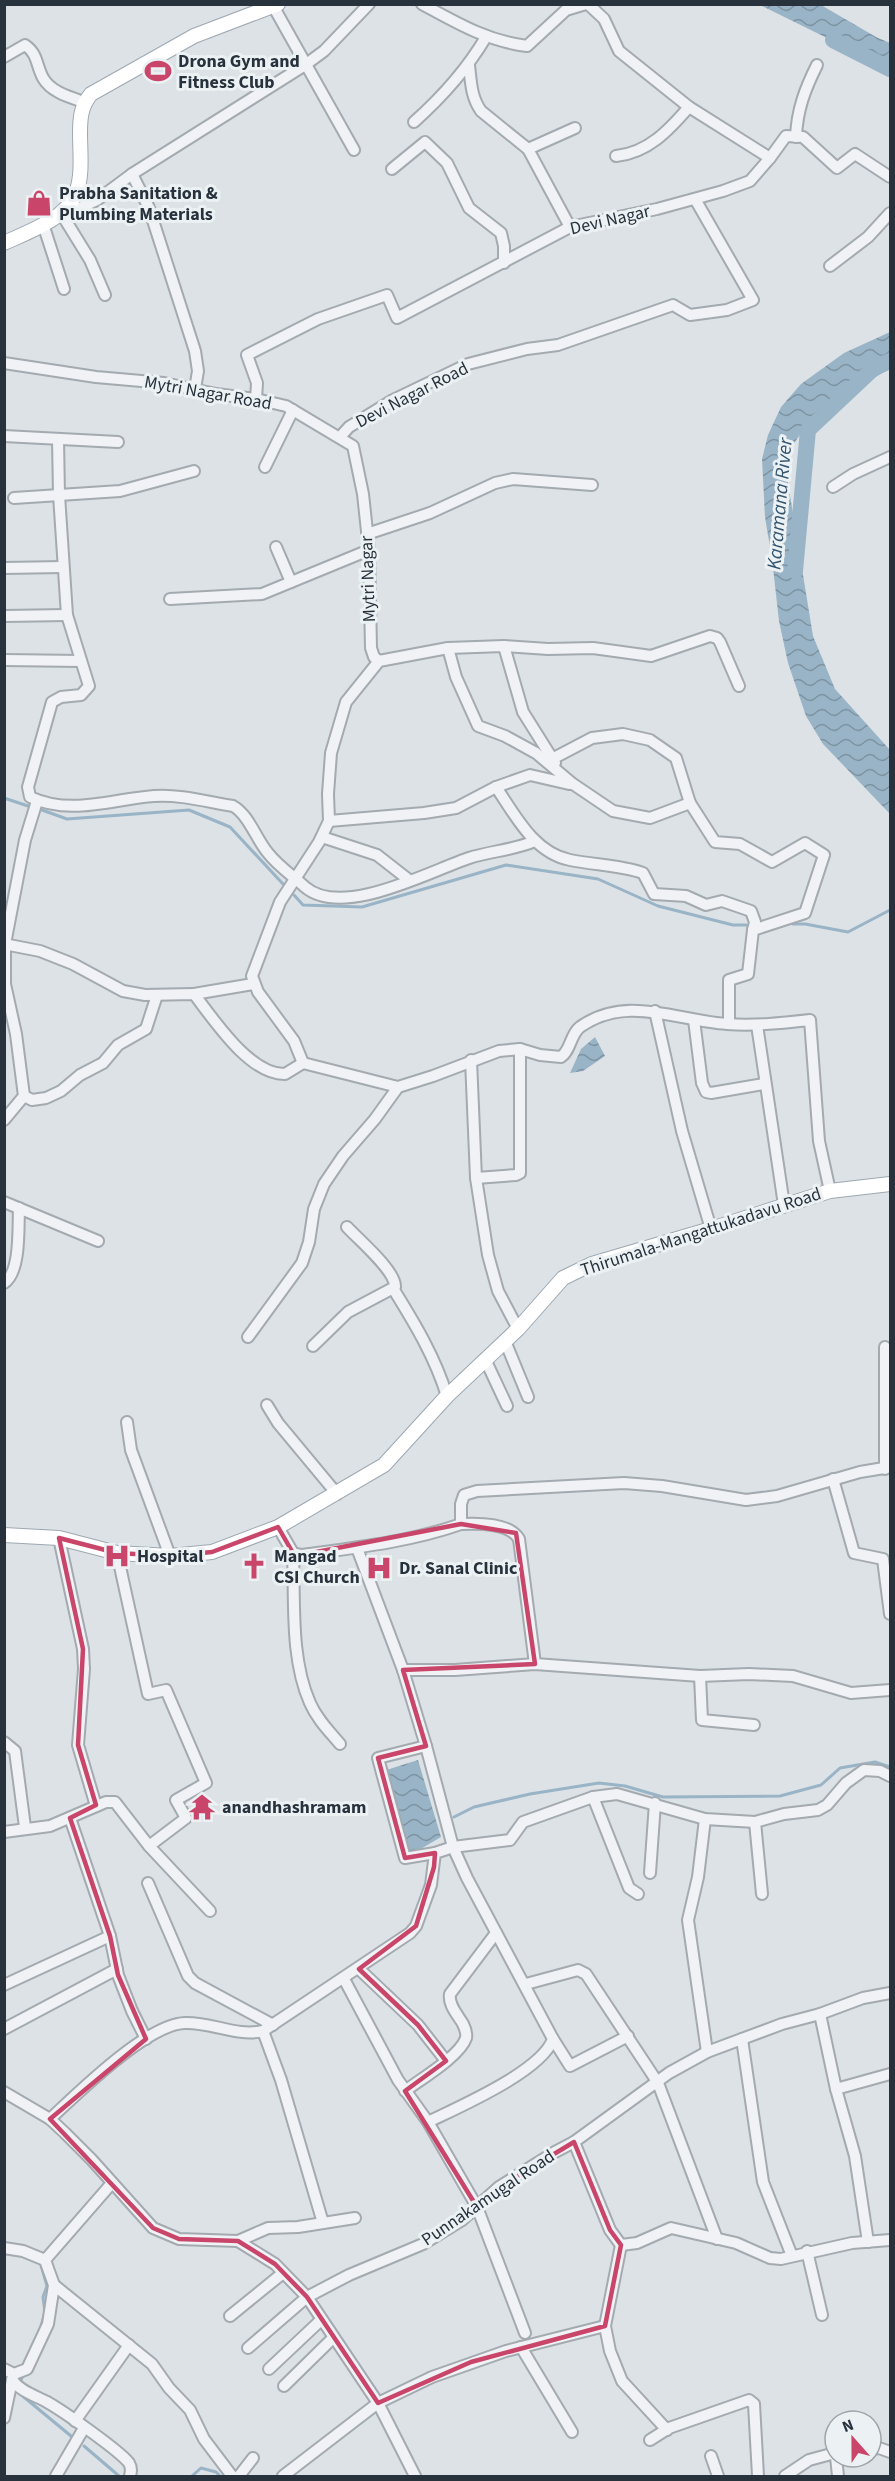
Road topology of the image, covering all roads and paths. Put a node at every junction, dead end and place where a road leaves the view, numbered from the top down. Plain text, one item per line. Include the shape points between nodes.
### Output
1 (369, 4) edge
2 (422, 4) edge
3 (587, 4) edge
4 (275, 5) edge
5 (486, 37) junction
6 (4, 57) edge
7 (469, 64) junction
8 (305, 65) junction
9 (817, 65) dead end
10 (84, 102) junction
11 (689, 107) junction
12 (414, 123) dead end
13 (575, 128) dead end
14 (796, 137) junction
15 (528, 149) junction
16 (354, 150) dead end
17 (616, 156) dead end
18 (770, 158) junction
19 (392, 169) dead end
20 (132, 174) junction
21 (888, 175) edge
22 (695, 199) junction
23 (65, 209) junction
24 (891, 213) edge
25 (43, 224) junction
26 (570, 226) junction
27 (4, 243) edge
28 (504, 263) junction
29 (830, 266) dead end
30 (64, 289) dead end
31 (105, 295) dead end
32 (4, 363) edge
33 (195, 389) junction
34 (256, 399) junction
35 (293, 410) junction
36 (4, 436) edge
37 (340, 437) junction
38 (58, 439) junction
39 (118, 442) dead end
40 (891, 457) edge
41 (265, 467) dead end
42 (194, 471) dead end
43 (592, 485) dead end
44 (833, 487) dead end
45 (363, 494) joint
46 (59, 495) junction
47 (14, 498) dead end
48 (367, 534) junction
49 (276, 547) dead end
50 (369, 550) junction
51 (63, 567) junction
52 (4, 568) edge
53 (291, 582) junction
54 (170, 599) dead end
55 (67, 615) junction
56 (4, 616) edge
57 (504, 646) junction
58 (448, 648) junction
59 (4, 660) edge
60 (81, 661) junction
61 (379, 661) junction
62 (739, 687) dead end
63 (552, 759) junction
64 (573, 784) junction
65 (496, 787) junction
66 (38, 801) junction
67 (690, 803) junction
68 (329, 822) junction
69 (322, 837) junction
70 (535, 841) junction
71 (296, 878) junction
72 (409, 880) junction
73 (753, 930) junction
74 (5, 944) edge
75 (253, 984) junction
76 (194, 994) junction
77 (157, 995) junction
78 (656, 1011) junction
79 (694, 1020) junction
80 (729, 1024) junction
81 (757, 1026) junction
82 (520, 1049) junction
83 (471, 1060) junction
84 (303, 1063) junction
85 (764, 1084) junction
86 (398, 1087) junction
87 (24, 1096) junction
88 (4, 1120) edge
89 (476, 1178) junction
90 (891, 1184) edge
91 (830, 1191) junction
92 (4, 1202) edge
93 (784, 1205) junction
94 (19, 1208) junction
95 (347, 1227) dead end
96 (711, 1229) junction
97 (98, 1241) dead end
98 (4, 1283) edge
99 (394, 1290) junction
100 (518, 1329) junction
101 (248, 1337) dead end
102 (505, 1341) junction
103 (313, 1346) dead end
104 (885, 1347) dead end
105 (485, 1359) junction
106 (447, 1396) junction
107 (528, 1397) dead end
108 (267, 1405) dead end
109 (507, 1406) dead end
110 (127, 1422) dead end
111 (888, 1468) edge
112 (833, 1479) junction
113 (337, 1494) junction
114 (461, 1524) junction
115 (278, 1527) junction
116 (4, 1535) edge
117 (59, 1538) junction
118 (357, 1548) junction
119 (117, 1553) junction
120 (293, 1553) junction
121 (170, 1556) junction
122 (887, 1560) edge
123 (891, 1614) edge
124 (535, 1664) junction
125 (403, 1670) junction
126 (700, 1676) junction
127 (891, 1690) edge
128 (753, 1725) dead end
129 (4, 1742) edge
130 (340, 1744) dead end
131 (426, 1746) junction
132 (891, 1776) edge
133 (593, 1797) junction
134 (655, 1803) junction
135 (96, 1806) junction
136 (70, 1818) junction
137 (705, 1819) junction
138 (755, 1822) junction
139 (25, 1827) junction
140 (4, 1832) edge
141 (149, 1846) junction
142 (453, 1847) junction
143 (435, 1852) junction
144 (650, 1873) dead end
145 (148, 1883) dead end
146 (638, 1894) dead end
147 (762, 1894) dead end
148 (210, 1911) dead end
149 (496, 1933) junction
150 (110, 1936) junction
151 (117, 1969) junction
152 (359, 1969) junction
153 (344, 1979) junction
154 (526, 1984) junction
155 (4, 1985) edge
156 (891, 1993) edge
157 (820, 2014) junction
158 (273, 2025) junction
159 (4, 2029) edge
160 (263, 2031) junction
161 (628, 2036) junction
162 (146, 2039) junction
163 (554, 2039) junction
164 (742, 2039) junction
165 (707, 2052) junction
166 (446, 2061) junction
167 (891, 2074) edge
168 (658, 2083) junction
169 (836, 2090) junction
170 (405, 2091) junction
171 (4, 2092) edge
172 (50, 2119) junction
173 (428, 2122) junction
174 (574, 2142) junction
175 (112, 2183) junction
176 (477, 2207) junction
177 (355, 2218) dead end
178 (323, 2223) junction
179 (717, 2239) junction
180 (891, 2240) edge
181 (238, 2241) junction
182 (868, 2242) junction
183 (621, 2245) junction
184 (4, 2248) edge
185 (807, 2252) junction
186 (792, 2256) junction
187 (45, 2260) junction
188 (283, 2273) junction
189 (54, 2285) junction
190 (307, 2297) junction
191 (822, 2315) dead end
192 (230, 2316) dead end
193 (321, 2320) junction
194 (605, 2326) junction
195 (525, 2333) dead end
196 (333, 2338) junction
197 (129, 2345) junction
198 (521, 2347) junction
199 (248, 2348) dead end
200 (269, 2369) dead end
201 (10, 2374) edge
202 (284, 2386) dead end
203 (378, 2403) junction
204 (4, 2418) edge
205 (75, 2421) junction
206 (84, 2428) junction
207 (667, 2430) junction
208 (572, 2432) dead end
209 (650, 2440) dead end
210 (711, 2456) dead end
211 (823, 2457) edge
212 (253, 2458) dead end
213 (57, 2476) edge
214 (129, 2476) edge
215 (232, 2476) edge
216 (240, 2476) edge
217 (283, 2476) edge
218 (414, 2476) edge
219 (718, 2476) edge
220 (758, 2476) edge
221 (785, 2476) edge

1 - 8 street
2 - 5 street
3 - 5 street via 566,10 527,46
3 - 11 street via 604,19 620,51
4 - 8 street
4 - 10 main road via 194,36 91,94
5 - 7 street
6 - 10 street via 25,45 34,54 44,80 62,95
7 - 12 street
7 - 15 street via 476,104
8 - 16 street
8 - 20 street
9 - 14 street via 802,94
10 - 23 main road via 79,180 76,194
11 - 17 street via 657,141
11 - 18 street
13 - 15 street
14 - 18 street, Devi Nagar via 786,136
14 - 21 street via 803,137 837,168 855,154
15 - 26 street
18 - 22 street, Devi Nagar via 750,181
19 - 28 street via 425,142 447,163 469,208 501,233
20 - 23 street via 97,200 80,208
20 - 33 street via 149,208 195,351
22 - 26 street, Devi Nagar
22 - 37 street, Devi Nagar Road via 753,300 727,310 690,315 673,305 558,345 527,348 468,364 393,400
23 - 25 main road
23 - 31 street
24 - 29 street via 868,237
25 - 27 main road
25 - 30 street
26 - 28 street, Devi Nagar
28 - 34 street, Devi Nagar via 397,318 387,295 318,319 246,355 257,382
32 - 33 street, Mytri Nagar Road
33 - 34 street, Mytri Nagar Road
34 - 35 street, Mytri Nagar Road
35 - 37 street, Mytri Nagar Road
35 - 41 street
36 - 38 street
37 - 45 street, Mytri Nagar Road via 353,446
38 - 39 street
38 - 46 street
40 - 44 street
42 - 46 street via 120,491
43 - 48 street via 513,479
45 - 48 street, Mytri Nagar
46 - 47 street
46 - 51 street
48 - 50 street, Mytri Nagar
49 - 53 street
50 - 53 street
50 - 61 street, Mytri Nagar via 371,648
51 - 52 street
51 - 55 street
53 - 54 street via 262,594
55 - 56 street
55 - 60 street
57 - 58 street
57 - 62 street via 593,648 651,656 710,636 720,642
57 - 63 street via 523,712
58 - 61 street
58 - 64 street via 478,726 536,753
59 - 60 street
60 - 66 street via 88,689 81,695 54,699 47,716 28,787 30,797
61 - 68 street via 346,702 331,753
63 - 64 street
63 - 67 street via 592,738 623,734 650,740 676,758
64 - 65 street via 530,775
64 - 67 street via 613,811 650,818
65 - 68 street via 456,808
65 - 70 street
66 - 71 street via 73,807 156,795 233,806 269,855
66 - 74 street via 25,840
67 - 73 street via 715,842 740,844 772,862 805,843 824,855 806,913
68 - 69 street
69 - 71 street
69 - 72 street via 376,855
70 - 72 street via 490,851
70 - 73 street via 567,860 643,873 654,894 686,896 705,905 722,901 742,906 751,911
71 - 72 street via 306,888 332,897 373,894
71 - 75 street via 280,902 252,976
73 - 80 street via 748,974 729,980
74 - 77 street via 40,951 73,964 123,991
74 - 87 street via 5,984
75 - 76 street
75 - 84 street via 287,1029
76 - 77 street
76 - 84 street via 222,1030 260,1067 285,1074
77 - 87 street via 146,1029 118,1045 102,1063 46,1098 32,1100
78 - 79 street
78 - 82 street via 631,1009 601,1015 578,1028 561,1057
78 - 96 street via 682,1131
79 - 80 street
79 - 85 street via 705,1092
80 - 81 street
81 - 85 street
81 - 91 street via 810,1020 819,1141
82 - 83 street
82 - 89 street via 520,1173
83 - 86 street
83 - 89 street
84 - 86 street
85 - 93 street
86 - 101 street via 324,1184 302,1263
87 - 88 street
89 - 100 street via 498,1291
90 - 91 main road, Thirumala-Mangattukadavu Road
91 - 93 main road, Thirumala-Mangattukadavu Road
92 - 94 street
93 - 96 main road, Thirumala-Mangattukadavu Road
94 - 97 street
94 - 98 street via 15,1267 10,1280
95 - 99 street via 389,1271 395,1280
96 - 100 main road, Thirumala-Mangattukadavu Road via 592,1264 563,1278
99 - 103 street via 348,1312
99 - 106 street via 438,1367
100 - 102 main road, Thirumala-Mangattukadavu Road
102 - 105 main road, Thirumala-Mangattukadavu Road
102 - 107 street
104 - 111 street
105 - 106 main road, Thirumala-Mangattukadavu Road
105 - 109 street
106 - 113 main road, Thirumala-Mangattukadavu Road via 384,1465
108 - 113 street
110 - 121 street via 131,1450
111 - 112 street
112 - 114 street via 777,1496 746,1500 624,1483 477,1491 464,1495
112 - 122 street via 854,1553
113 - 115 main road, Thirumala-Mangattukadavu Road
114 - 118 street
114 - 124 street via 511,1531 519,1539
115 - 120 street
115 - 121 main road, Thirumala-Mangattukadavu Road via 212,1552
116 - 117 main road, Thirumala-Mangattukadavu Road
117 - 119 main road, Thirumala-Mangattukadavu Road
117 - 135 street via 83,1649 78,1745
118 - 120 street
118 - 125 street
119 - 121 main road, Thirumala-Mangattukadavu Road
119 - 141 street via 148,1694 166,1690 206,1783 176,1800 186,1818
120 - 130 street via 303,1686 317,1716
122 - 123 street
124 - 125 street
124 - 126 street
125 - 131 street
126 - 127 street via 793,1676 851,1693
126 - 128 street via 702,1720
129 - 139 street via 15,1751
131 - 142 street
131 - 143 street via 378,1758 405,1858
132 - 138 street via 864,1770 818,1810
133 - 134 street via 617,1794
133 - 142 street via 523,1822 510,1840
133 - 146 street via 629,1888
134 - 137 street
134 - 144 street
135 - 136 street
135 - 141 street via 115,1802
136 - 139 street via 50,1826
136 - 150 street
137 - 138 street
137 - 165 street via 688,1920
138 - 147 street
139 - 140 street
141 - 148 street
142 - 143 street
142 - 149 street
143 - 152 street via 431,1885 416,1926
145 - 158 street via 188,1976
149 - 154 street
149 - 166 street via 450,1994 466,2037
150 - 151 street
150 - 155 street
151 - 159 street
151 - 162 street
152 - 153 street
152 - 166 street via 418,2025
153 - 158 street
153 - 170 street
154 - 161 street via 578,1970 586,1974
154 - 163 street
156 - 157 street, Punnakamugal Road
157 - 164 street, Punnakamugal Road
157 - 169 street
158 - 160 street
160 - 162 street via 249,2034 184,2023
160 - 178 street via 285,2090
161 - 163 street via 570,2066
161 - 168 street
162 - 172 street via 96,2076
163 - 173 street via 550,2048 518,2074
164 - 165 street, Punnakamugal Road
164 - 186 street via 763,2182
165 - 168 street, Punnakamugal Road via 684,2063
166 - 170 street
167 - 169 street
168 - 174 street, Punnakamugal Road
168 - 179 street
169 - 182 street via 855,2156
170 - 173 street
171 - 172 street
172 - 175 street
173 - 176 street
174 - 176 street, Punnakamugal Road via 499,2187
174 - 183 street via 610,2230
175 - 181 street via 153,2228 168,2235 179,2239
175 - 187 street
176 - 190 street, Punnakamugal Road via 423,2244
176 - 195 street
177 - 178 street
178 - 181 street via 268,2228
179 - 183 street via 671,2228 637,2243
179 - 186 street via 770,2258
180 - 182 street
181 - 188 street
182 - 185 street
183 - 194 street
184 - 187 street
185 - 186 street
185 - 191 street
187 - 189 street
188 - 190 street
188 - 192 street
189 - 197 street
189 - 201 street via 48,2324 38,2347 27,2369
190 - 193 street
190 - 199 street, Punnakamugal Road
193 - 196 street
193 - 200 street
194 - 198 street
194 - 207 street via 622,2381
196 - 202 street
196 - 203 street
197 - 205 street
197 - 215 street via 152,2364 190,2410 204,2439
198 - 203 street via 432,2377
198 - 208 street
201 - 204 street
201 - 205 street via 16,2385
203 - 217 street
203 - 218 street
205 - 206 street
206 - 213 street
206 - 214 street via 129,2464
207 - 209 street
207 - 220 street via 749,2400 754,2404
210 - 219 street
211 - 221 street via 809,2460
212 - 216 street

